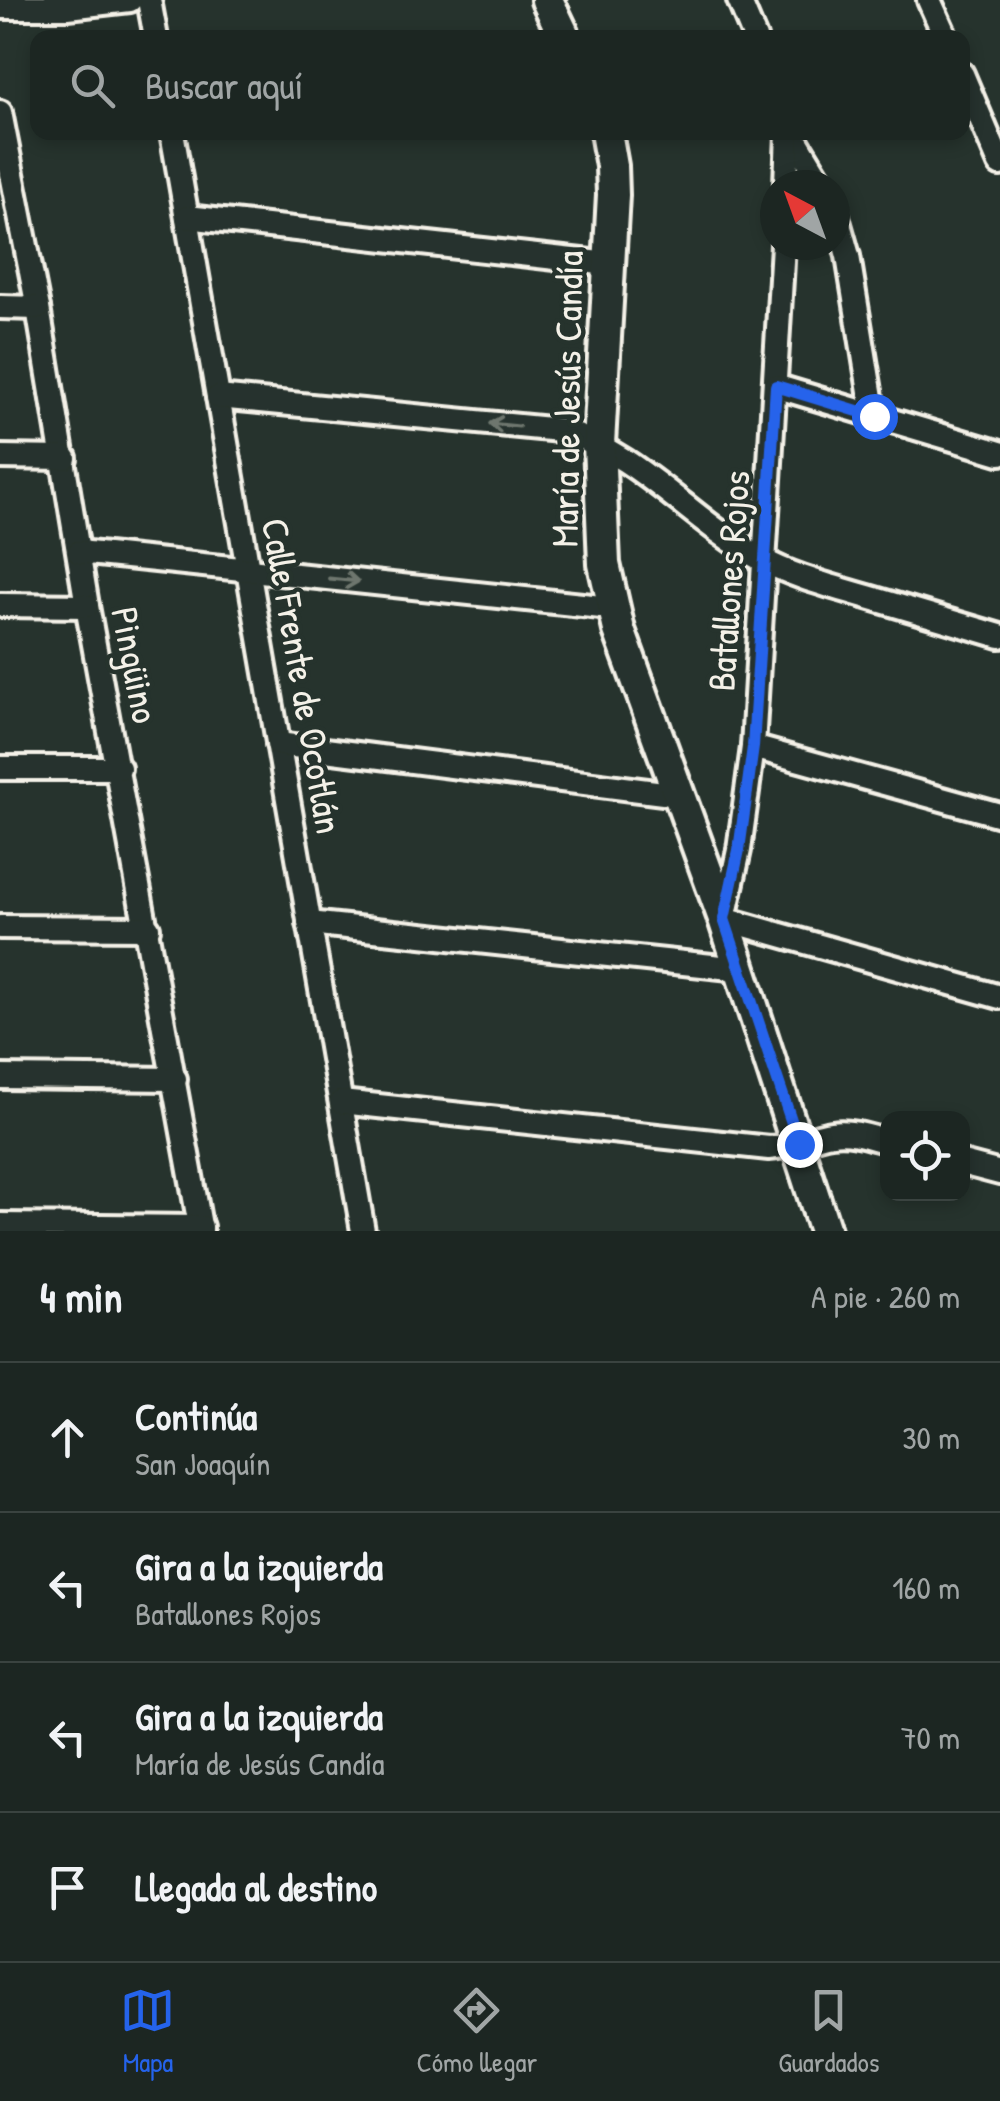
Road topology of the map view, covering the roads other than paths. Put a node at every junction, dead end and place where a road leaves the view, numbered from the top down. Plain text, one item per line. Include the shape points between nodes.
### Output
1 (130, 0) edge
2 (149, 0) edge
3 (547, 0) edge
4 (738, 0) edge
5 (929, 0) edge
6 (0, 8) edge
7 (155, 30) edge
8 (561, 30) edge
9 (751, 30) edge
10 (942, 30) edge
11 (970, 93) edge
12 (0, 112) edge
13 (173, 140) edge
14 (607, 140) edge
15 (789, 140) edge
16 (794, 140) edge
17 (4, 156) edge
18 (1000, 164) edge
19 (787, 170) edge
20 (813, 170) edge
21 (187, 217) junction
22 (782, 260) edge
23 (849, 260) edge
24 (609, 264) junction
25 (0, 307) edge
26 (38, 308) junction
27 (776, 386) junction
28 (218, 397) junction
29 (874, 416) junction
30 (599, 444) junction
31 (1000, 453) edge
32 (0, 457) edge
33 (65, 458) junction
34 (79, 552) junction
35 (766, 562) junction
36 (248, 570) junction
37 (0, 605) edge
38 (87, 606) junction
39 (612, 608) junction
40 (1000, 636) edge
41 (278, 744) junction
42 (753, 747) junction
43 (0, 768) edge
44 (119, 768) junction
45 (678, 795) junction
46 (1000, 815) edge
47 (724, 919) junction
48 (310, 923) junction
49 (0, 927) edge
50 (148, 928) junction
51 (740, 969) junction
52 (1000, 997) edge
53 (0, 1077) edge
54 (175, 1079) junction
55 (340, 1102) junction
56 (880, 1140) edge
57 (799, 1144) junction
58 (970, 1165) edge
59 (1000, 1173) edge
60 (0, 1225) edge
61 (201, 1229) edge
62 (363, 1231) edge
63 (826, 1231) edge

1 - 6 street
2 - 7 street
3 - 8 street
4 - 9 street
5 - 10 street
11 - 18 street
12 - 17 street, Pingüino
13 - 21 street, Calle Frente de Ocotlán
14 - 24 street, María de Jesús Candía
15 - 19 street
16 - 20 street
17 - 26 street, Pingüino
21 - 24 street
21 - 28 street, Calle Frente de Ocotlán
22 - 27 street, Batallones Rojos
23 - 29 street
24 - 30 street, María de Jesús Candía
25 - 26 street
26 - 33 street, Pingüino
27 - 29 street
27 - 35 street, Batallones Rojos
30 -> 28 street via 560,430
28 - 36 street, Calle Frente de Ocotlán
29 - 31 street
30 - 35 street
30 - 39 street, María de Jesús Candía
32 - 33 street
33 - 34 street, Pingüino
34 - 36 street
34 - 38 street, Pingüino
35 - 40 street
35 - 42 street, Batallones Rojos
36 -> 39 street
36 - 41 street, Calle Frente de Ocotlán
37 - 38 street
38 - 44 street, Pingüino
39 - 45 street, María de Jesús Candía
41 - 45 street
41 - 48 street, Calle Frente de Ocotlán
42 - 46 street
42 - 47 street, Batallones Rojos
43 - 44 street
44 - 50 street, Pingüino
45 - 47 street, María de Jesús Candía
47 - 51 street, María de Jesús Candía
47 - 52 street
48 - 51 street
48 - 55 street, Calle Frente de Ocotlán
49 - 50 street
50 - 54 street, Pingüino
51 - 57 street, María de Jesús Candía
53 - 54 street
54 - 61 street, Pingüino
55 - 57 street via 769,1148
55 - 62 street, Calle Frente de Ocotlán
56 - 57 street via 850,1132
57 - 63 street, María de Jesús Candía
58 - 59 street
60 - 61 street

